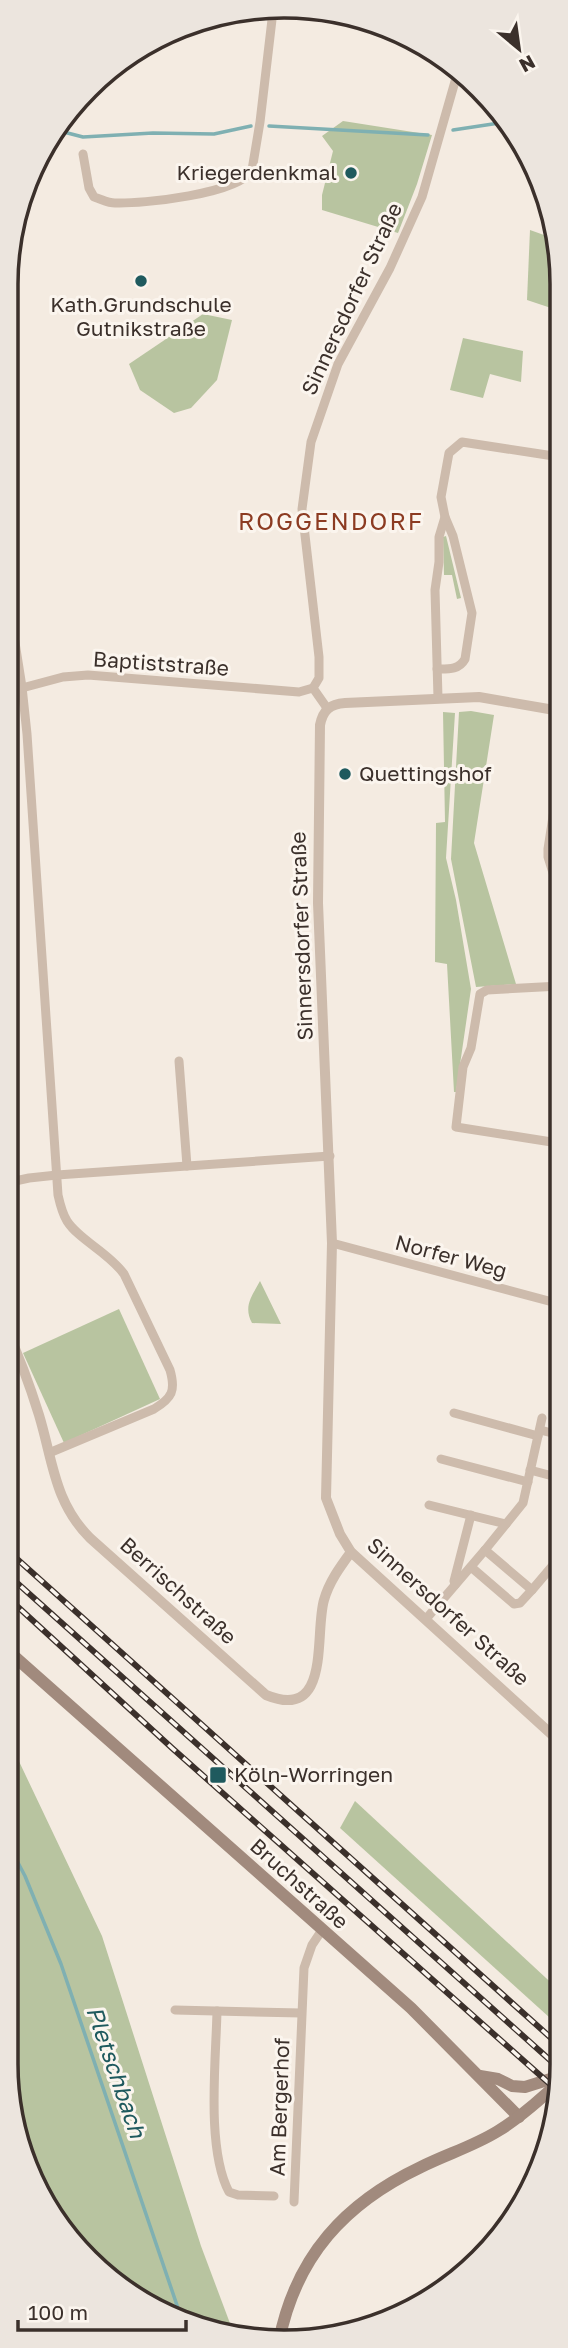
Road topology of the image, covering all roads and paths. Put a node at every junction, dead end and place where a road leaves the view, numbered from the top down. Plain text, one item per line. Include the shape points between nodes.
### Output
1 (271, 18) edge
2 (455, 80) edge
3 (83, 154) dead end
4 (550, 455) edge
5 (445, 517) junction
6 (18, 662) edge
7 (437, 669) junction
8 (22, 687) junction
9 (18, 688) edge
10 (313, 688) junction
11 (438, 698) junction
12 (327, 708) junction
13 (550, 709) edge
14 (550, 987) edge
15 (179, 1061) dead end
16 (550, 1142) edge
17 (330, 1156) junction
18 (187, 1166) junction
19 (57, 1175) junction
20 (18, 1181) edge
21 (332, 1243) junction
22 (550, 1301) edge
23 (18, 1360) edge
24 (454, 1413) dead end
25 (542, 1418) dead end
26 (539, 1433) junction
27 (550, 1434) edge
28 (49, 1453) junction
29 (441, 1459) dead end
30 (530, 1470) junction
31 (550, 1475) edge
32 (528, 1482) junction
33 (429, 1505) dead end
34 (471, 1515) junction
35 (506, 1524) junction
36 (485, 1550) junction
37 (351, 1552) junction
38 (471, 1567) junction
39 (550, 1568) edge
40 (455, 1585) junction
41 (532, 1590) junction
42 (426, 1619) junction
43 (18, 1660) edge
44 (550, 1733) edge
45 (321, 1930) junction
46 (175, 2010) dead end
47 (218, 2011) junction
48 (301, 2013) junction
49 (480, 2076) junction
50 (550, 2081) edge
51 (549, 2089) edge
52 (519, 2117) junction
53 (274, 2196) dead end
54 (294, 2202) dead end
55 (281, 2330) edge

1 - 3 street via 260,122 248,176 190,196 111,203 94,197
2 - 10 street, Sinnersdorfer Straße via 422,197 338,364 311,442 302,509 319,656 319,678
4 - 5 street via 462,442 449,453 441,497
5 - 7 street via 435,590
5 - 7 street via 472,613 462,665
6 - 8 street
7 - 11 street
8 - 9 street, Baptiststraße
8 - 10 street, Baptiststraße via 88,675 299,692
8 - 19 street
10 - 12 street
11 - 12 street
11 - 13 street via 479,697
12 - 17 street, Sinnersdorfer Straße via 320,725 318,833
14 - 16 street via 480,993 471,1048 463,1067 456,1127
15 - 18 street
17 - 18 street
17 - 21 street, Sinnersdorfer Straße
18 - 19 street
19 - 20 street
19 - 28 street via 68,1223 124,1274 174,1383 166,1402
21 - 22 street, Norfer Weg
21 - 37 street, Sinnersdorfer Straße via 326,1498
23 - 28 street, Berrischstraße
24 - 26 street
25 - 26 street
26 - 27 street
26 - 30 street
28 - 37 street, Berrischstraße via 61,1497 78,1527 273,1698 302,1695 315,1679 323,1602
29 - 32 street
30 - 31 street
30 - 32 street
32 - 35 street via 523,1503
33 - 34 street
34 - 35 street
34 - 40 street
35 - 36 street
36 - 38 street
36 - 41 street
37 - 42 street, Sinnersdorfer Straße
38 - 40 street
38 - 41 street via 514,1604
39 - 41 street
40 - 42 street
42 - 44 street, Sinnersdorfer Straße
43 - 45 main road, Bruchstraße
45 - 48 street, Am Bergerhof via 304,1968
45 - 49 main road, Bruchstraße
46 - 47 street, Am Bergerhof
47 - 48 street, Am Bergerhof
47 - 53 street, Am Bergerhof via 215,2130 222,2175 229,2192
48 - 54 street, Am Bergerhof
49 - 50 main road via 525,2087
49 - 52 main road, Bruchstraße
51 - 52 main road
52 - 55 main road via 380,2188 356,2206 305,2268

